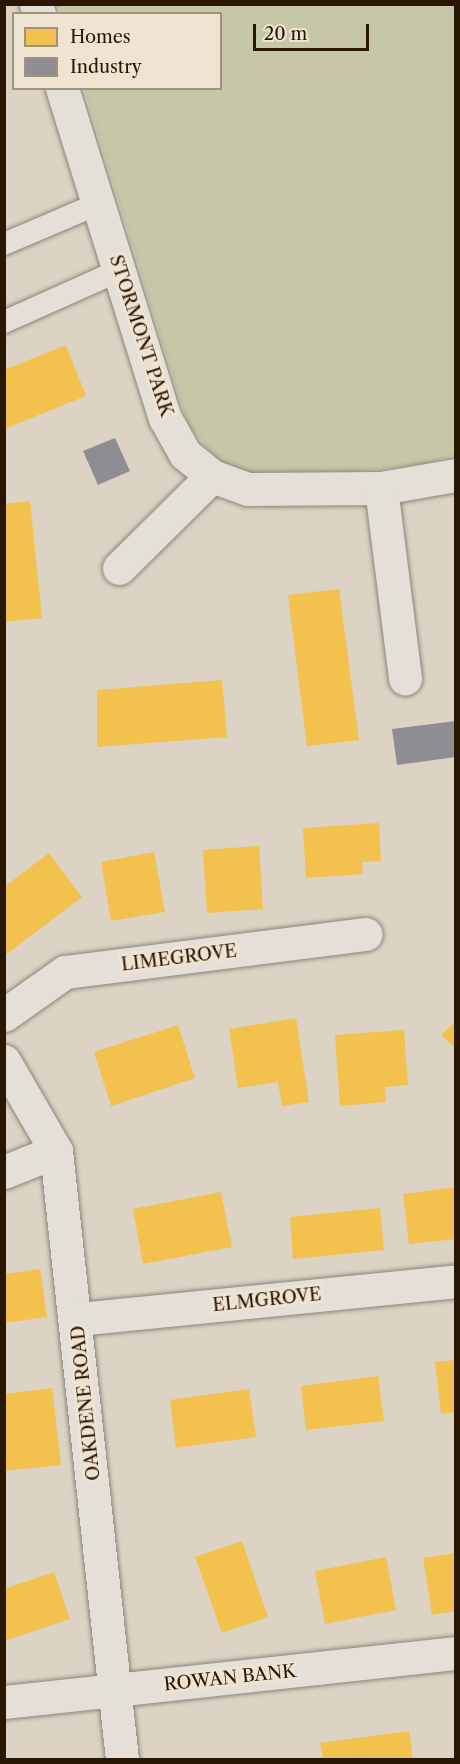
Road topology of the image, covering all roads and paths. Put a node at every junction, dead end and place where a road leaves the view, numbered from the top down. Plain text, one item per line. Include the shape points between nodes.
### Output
1 (63, 90) edge
2 (98, 204) junction
3 (4, 243) edge
4 (120, 270) junction
5 (4, 322) edge
6 (456, 475) edge
7 (212, 476) junction
8 (381, 488) junction
9 (119, 568) dead end
10 (405, 678) dead end
11 (366, 934) dead end
12 (4, 1015) edge
13 (4, 1061) edge
14 (56, 1151) junction
15 (4, 1172) edge
16 (456, 1281) edge
17 (78, 1319) junction
18 (456, 1653) edge
19 (114, 1691) junction
20 (4, 1702) edge
21 (122, 1760) edge

1 - 2 street, STORMONT PARK
2 - 3 lane
2 - 4 street, STORMONT PARK
4 - 5 lane
4 - 7 street, STORMONT PARK via 165,418 185,454
6 - 8 street, STORMONT PARK
7 - 8 street, STORMONT PARK via 248,489
7 - 9 street
8 - 10 street
11 - 12 street, LIMEGROVE via 64,972
13 - 14 street, OAKDENE ROAD
14 - 15 street
14 - 17 street, OAKDENE ROAD
16 - 17 street, ELMGROVE
17 - 19 street, OAKDENE ROAD
18 - 19 street, ROWAN BANK
19 - 20 street, ROWAN BANK
19 - 21 street, OAKDENE ROAD

